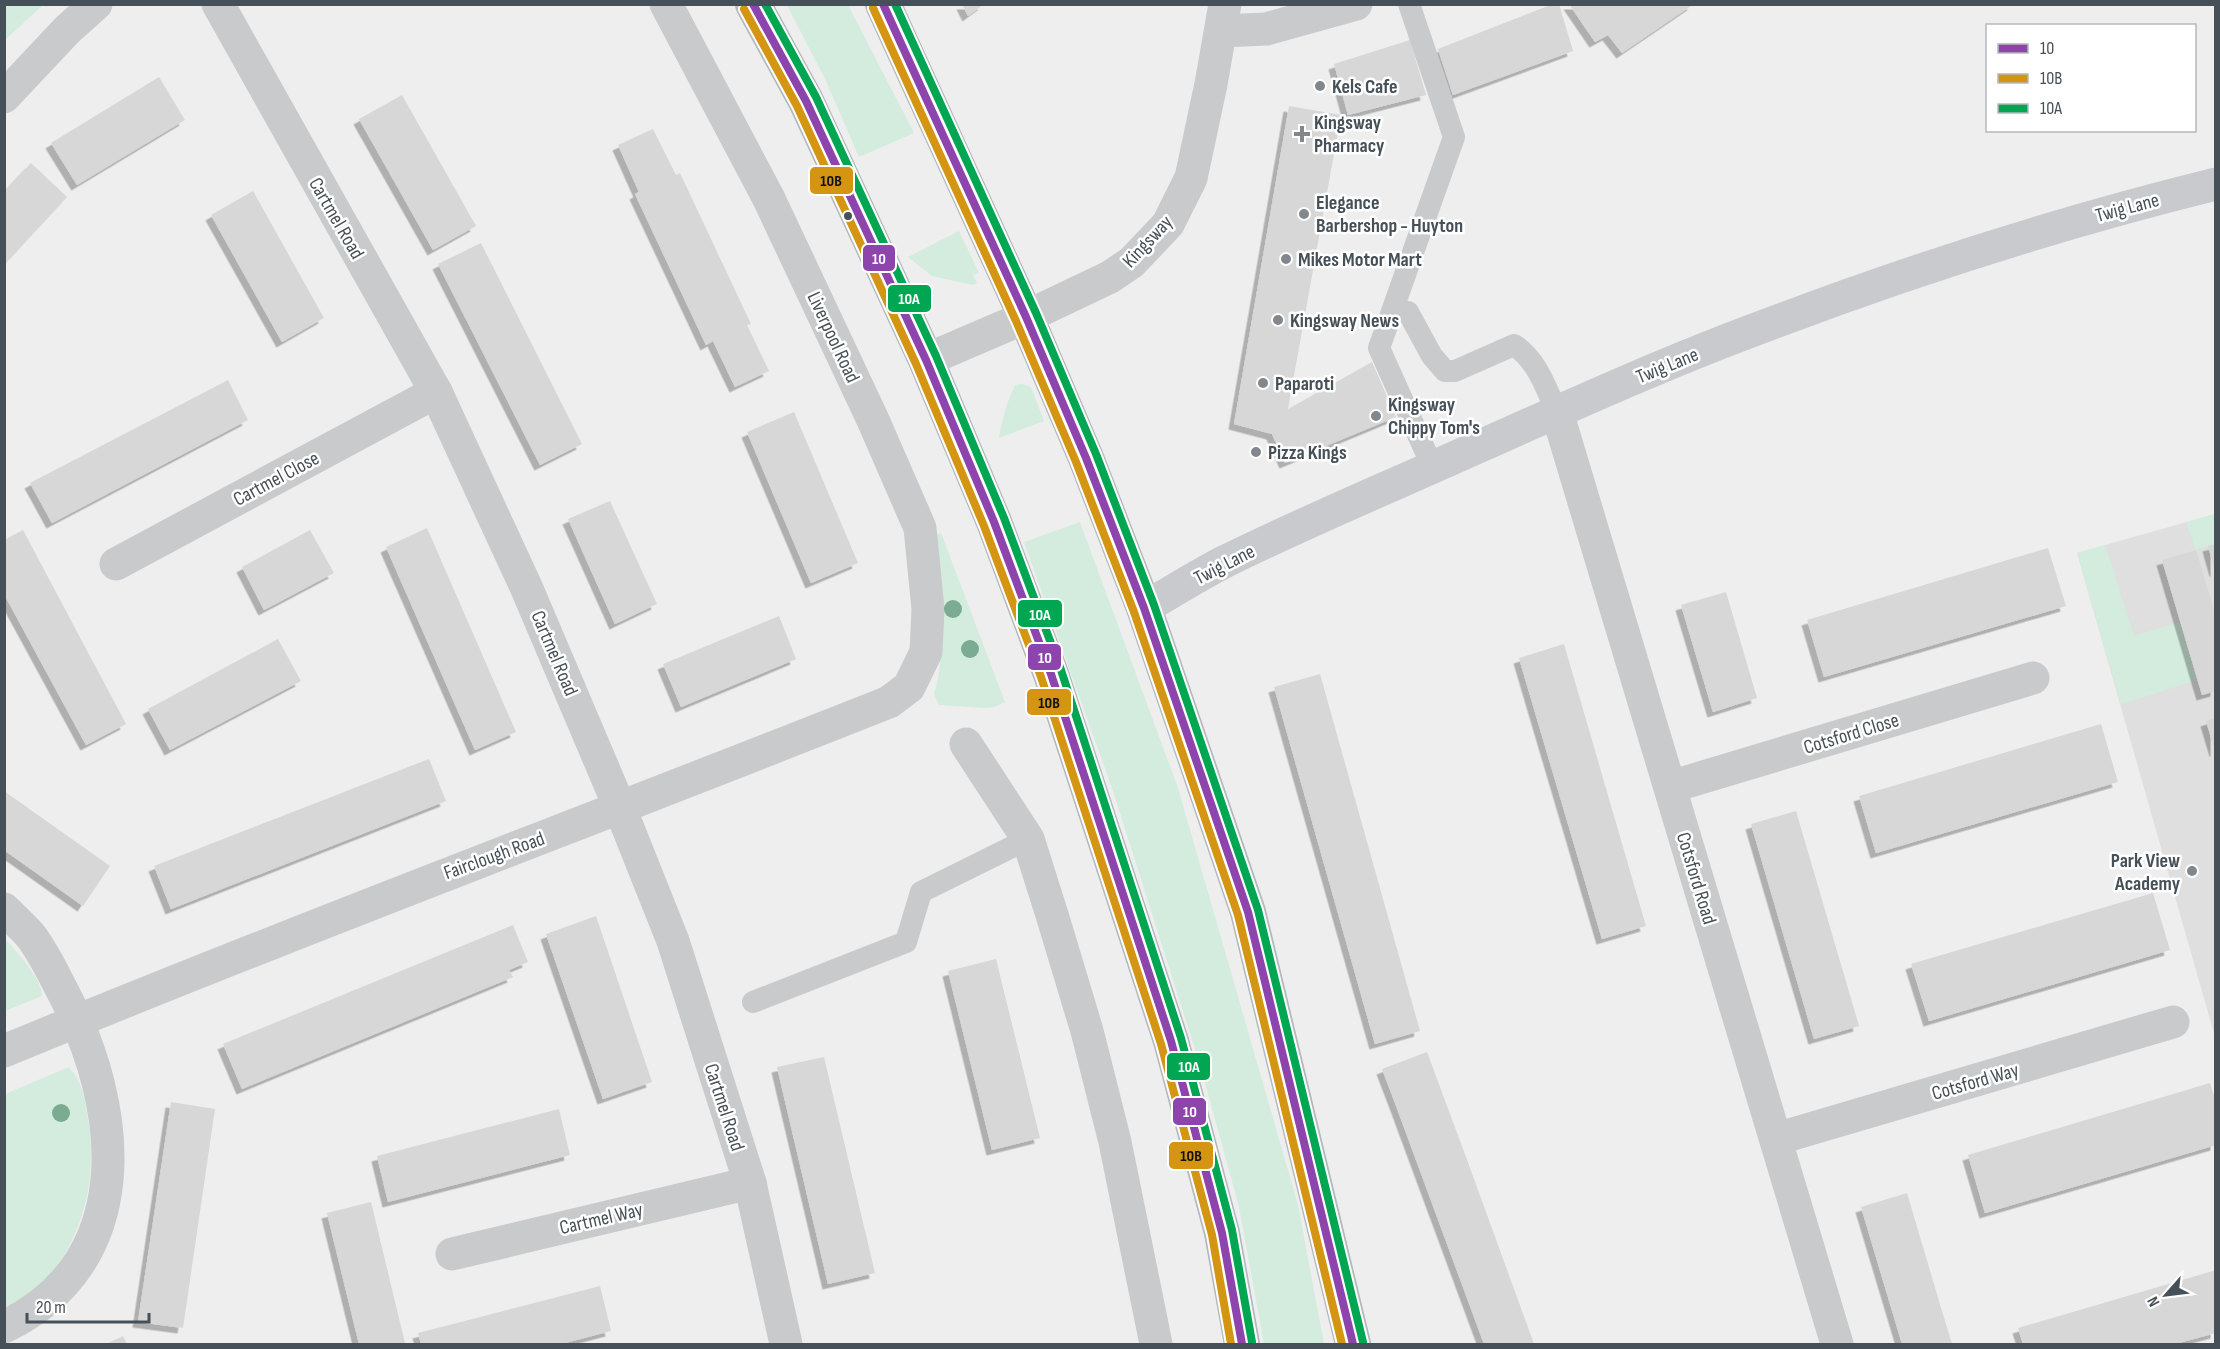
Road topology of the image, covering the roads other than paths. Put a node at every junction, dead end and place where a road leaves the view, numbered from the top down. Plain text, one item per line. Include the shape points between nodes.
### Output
1 (96, 4) edge
2 (218, 4) edge
3 (666, 4) edge
4 (753, 4) edge
5 (883, 4) edge
6 (1356, 4) edge
7 (1409, 4) edge
8 (1223, 18) edge
9 (4, 97) edge
10 (2216, 184) edge
11 (1408, 312) dead end
12 (1026, 317) junction
13 (926, 360) junction
14 (436, 392) junction
15 (1557, 412) junction
16 (1432, 468) junction
17 (116, 564) dead end
18 (1144, 608) junction
19 (2033, 678) dead end
20 (909, 687) joint
21 (966, 744) dead end
22 (1670, 787) junction
23 (620, 808) junction
24 (1028, 838) junction
25 (4, 909) edge
26 (753, 1002) dead end
27 (78, 1021) junction
28 (2174, 1022) dead end
29 (4, 1052) edge
30 (1776, 1139) junction
31 (750, 1183) junction
32 (452, 1254) dead end
33 (4, 1327) edge
34 (786, 1344) edge
35 (1156, 1344) edge
36 (1242, 1344) edge
37 (1353, 1344) edge
38 (1837, 1344) edge

1 - 9 street
2 - 14 street, Cartmel Road
3 - 20 street, Liverpool Road via 769,199 920,528 928,609 926,652
4 - 13 highway via 806,100
5 - 12 highway
6 - 8 street via 1266,28
7 - 16 lane via 1454,137 1379,348
8 - 12 street, Kingsway via 1191,178 1168,224 1132,261 1110,277
10 - 15 street, Twig Lane via 2016,238 1923,268 1748,332
11 - 15 lane via 1432,356 1445,371 1455,371 1514,345 1524,351
12 - 13 street, Kingsway
12 - 18 highway
13 - 36 highway via 994,522 1051,674 1172,1041 1222,1233
14 - 17 street, Cartmel Close
14 - 23 street, Cartmel Road via 528,589
15 - 16 street, Twig Lane
15 - 22 street, Cotsford Road
16 - 18 street, Twig Lane via 1223,563
18 - 37 highway via 1248,912
19 - 22 street, Cotsford Close
20 - 23 street, Fairclough Road via 889,702
21 - 24 street
22 - 30 street, Cotsford Road
23 - 27 street, Fairclough Road via 436,877
23 - 31 street, Cartmel Road via 673,941
24 - 26 lane via 921,892 906,942
24 - 35 street via 1087,1031
25 - 27 street via 31,936
27 - 29 street, Fairclough Road
27 - 33 street via 93,1059 106,1112 110,1161 104,1209 87,1251 60,1289 27,1317
28 - 30 street, Cotsford Way
30 - 38 street, Cotsford Road
31 - 32 street, Cartmel Way
31 - 34 street, Cartmel Road

